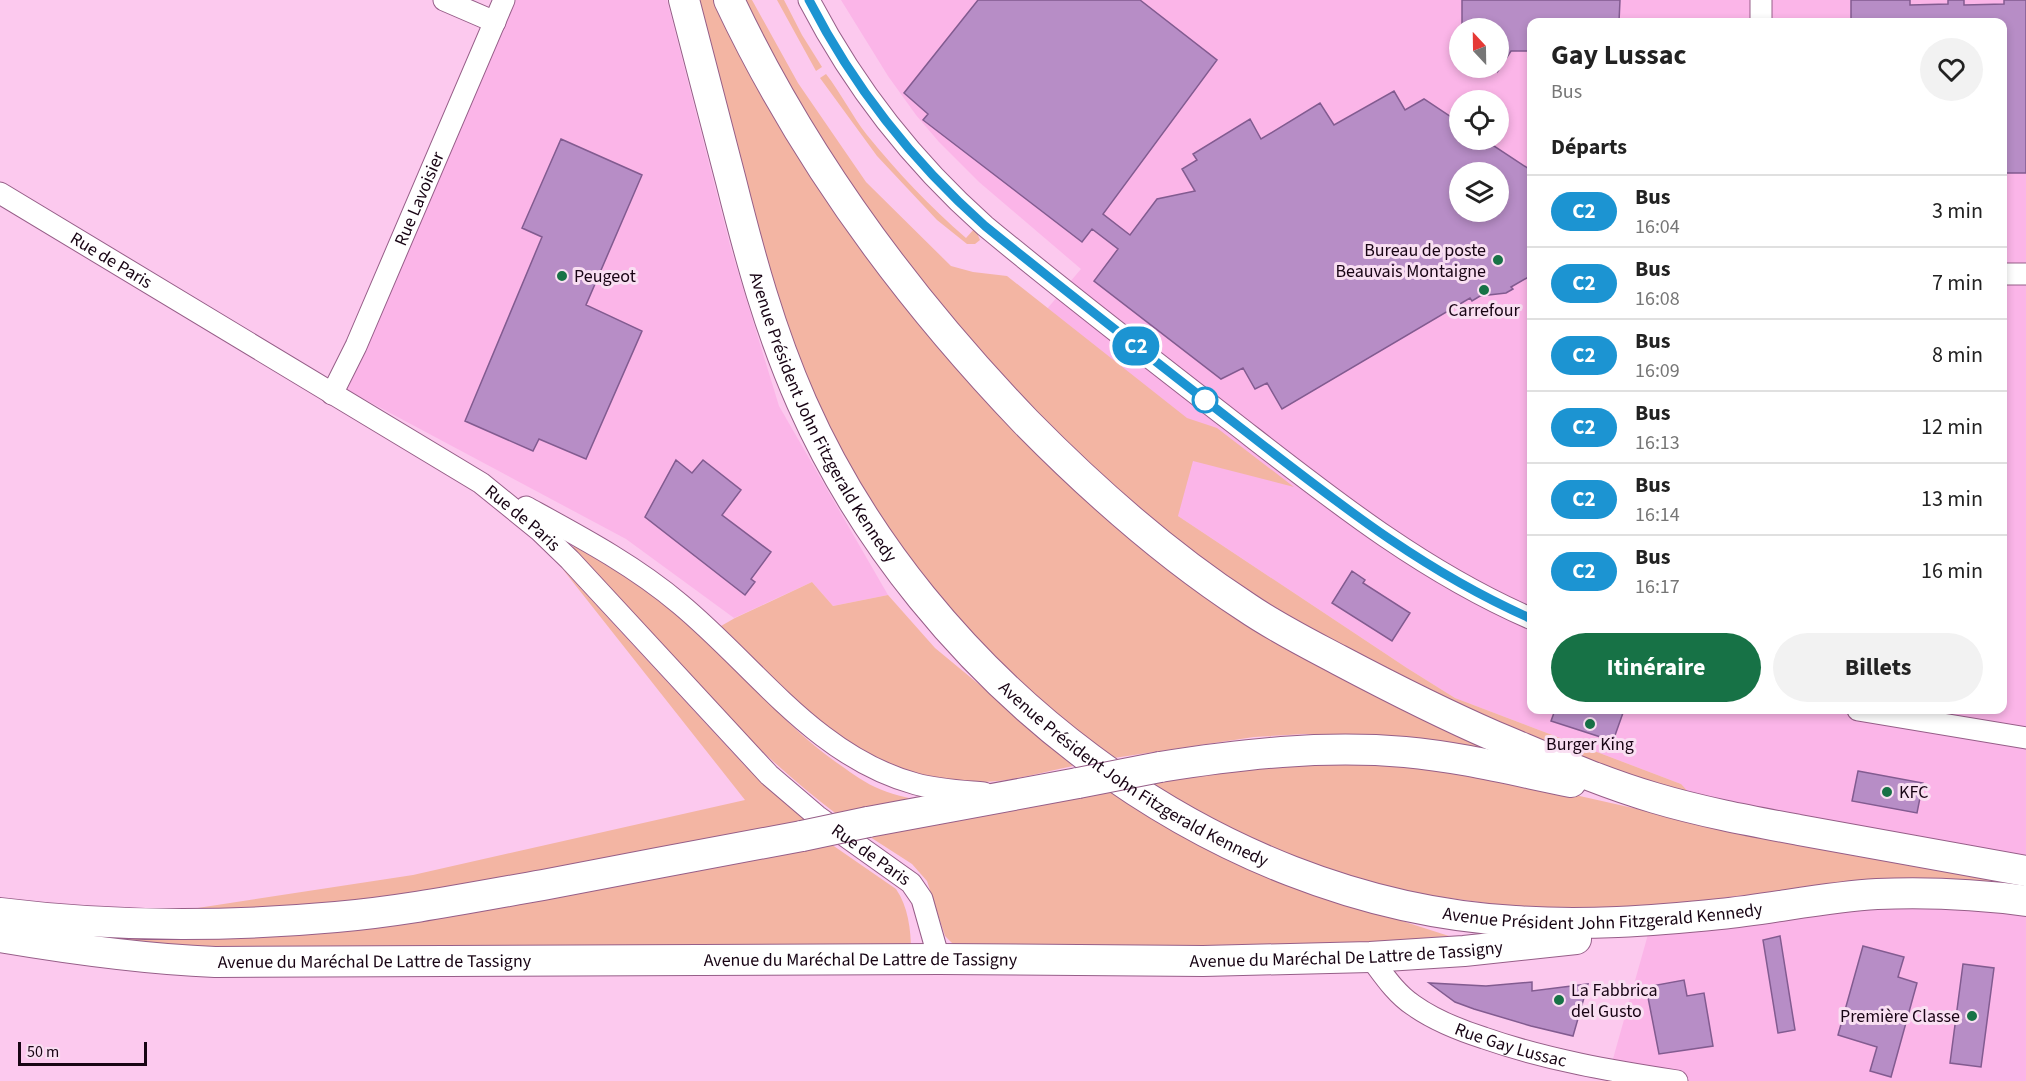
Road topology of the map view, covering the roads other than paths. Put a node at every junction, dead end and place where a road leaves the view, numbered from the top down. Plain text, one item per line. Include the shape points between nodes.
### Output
1 (444, 0) edge
2 (504, 0) edge
3 (684, 0) edge
4 (729, 0) edge
5 (809, 0) edge
6 (1761, 0) edge
7 (1761, 18) edge
8 (495, 22) junction
9 (0, 193) edge
10 (2007, 274) edge
11 (2026, 274) edge
12 (332, 394) junction
13 (481, 483) junction
14 (1527, 617) edge
15 (1882, 714) edge
16 (2026, 738) edge
17 (1015, 796) junction
18 (1685, 806) junction
19 (2026, 870) edge
20 (2026, 901) edge
21 (0, 913) edge
22 (1721, 914) junction
23 (0, 937) edge
24 (1370, 957) junction
25 (939, 958) junction
26 (1677, 1081) edge

1 - 8 street
2 - 8 street, Rue Lavoisier
3 - 22 main road, Avenue Président John Fitzgerald Kennedy via 757,281 803,407 847,488 908,582 967,649 1028,707 1104,768 1170,812 1256,857 1337,887 1417,908 1511,921 1601,923
4 - 18 main road via 802,135 898,275 995,390 1124,514 1246,607 1387,686 1566,766
5 - 14 street via 839,53 884,118 930,172 985,226 1363,522 1431,567
6 - 7 street
8 - 12 street, Rue Lavoisier
9 - 12 street, Rue de Paris
10 - 11 street
12 - 13 street, Rue de Paris
13 - 17 street via 651,581 710,630 797,715 856,759 885,774 930,788
13 - 25 street, Rue de Paris via 555,544 769,775 817,816 911,884 922,899
15 - 16 street
17 - 18 main road, Avenue du Maréchal De Lattre de Tassigny, bridge via 1224,758 1351,749 1475,762
17 - 21 main road, Avenue du Maréchal De Lattre de Tassigny, bridge via 470,898 338,917 182,924
18 - 19 main road
20 - 22 main road, Avenue Président John Fitzgerald Kennedy via 1967,894 1898,893
22 - 24 main road, Avenue du Maréchal De Lattre de Tassigny via 1589,938
23 - 25 main road, Avenue du Maréchal De Lattre de Tassigny via 215,962
24 - 25 main road, Avenue du Maréchal De Lattre de Tassigny via 1203,961
24 - 26 street, Rue Gay Lussac via 1403,997 1454,1027 1562,1061

